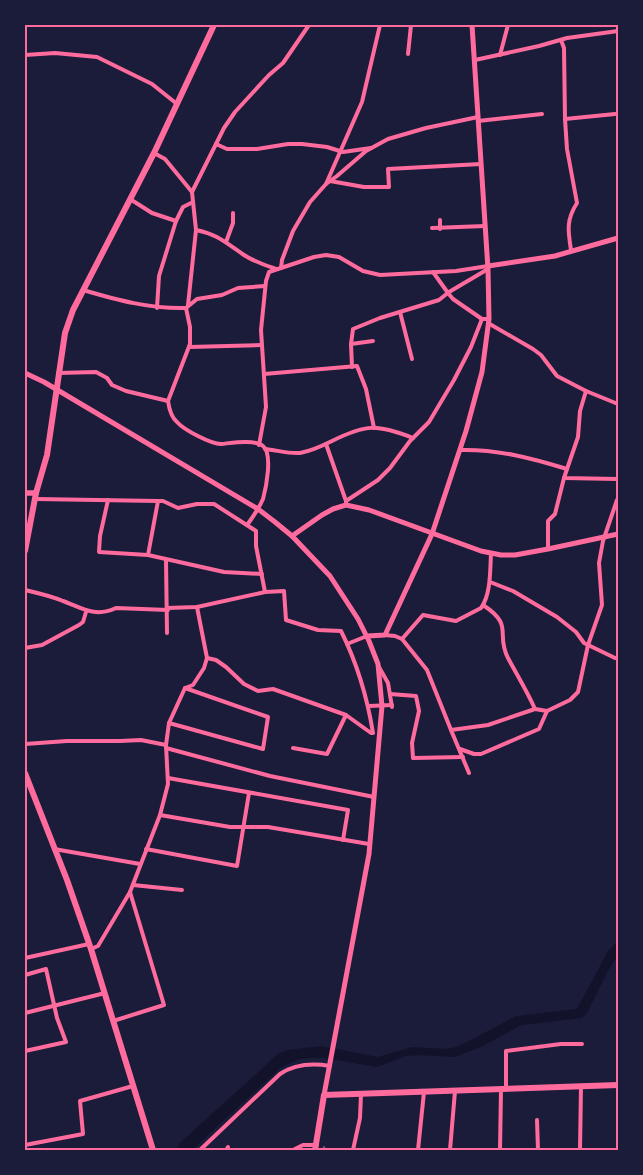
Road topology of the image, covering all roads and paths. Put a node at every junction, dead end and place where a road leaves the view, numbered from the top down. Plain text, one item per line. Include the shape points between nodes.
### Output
1 (214, 25) edge
2 (309, 25) edge
3 (380, 25) edge
4 (411, 25) edge
5 (472, 25) edge
6 (508, 25) edge
7 (618, 31) edge
8 (561, 40) junction
9 (408, 54) dead end
10 (500, 54) junction
11 (25, 55) edge
12 (474, 60) junction
13 (177, 104) junction
14 (542, 114) dead end
15 (615, 114) dead end
16 (478, 119) junction
17 (564, 119) junction
18 (216, 144) junction
19 (373, 148) junction
20 (341, 151) junction
21 (154, 153) junction
22 (481, 164) junction
23 (328, 182) junction
24 (192, 192) junction
25 (130, 199) junction
26 (193, 202) junction
27 (233, 213) dead end
28 (440, 220) dead end
29 (176, 221) junction
30 (485, 226) junction
31 (432, 228) dead end
32 (440, 228) junction
33 (196, 230) junction
34 (618, 238) edge
35 (226, 242) junction
36 (571, 250) junction
37 (281, 268) junction
38 (488, 268) junction
39 (276, 269) junction
40 (433, 272) junction
41 (265, 286) junction
42 (83, 290) junction
43 (448, 293) junction
44 (187, 307) junction
45 (157, 308) junction
46 (400, 312) junction
47 (482, 319) junction
48 (488, 321) junction
49 (373, 341) dead end
50 (351, 344) junction
51 (261, 345) junction
52 (189, 348) junction
53 (412, 359) dead end
54 (352, 367) junction
55 (58, 372) junction
56 (25, 373) edge
57 (264, 374) junction
58 (56, 389) junction
59 (586, 392) junction
60 (168, 401) junction
61 (618, 404) edge
62 (374, 428) junction
63 (413, 438) junction
64 (326, 444) junction
65 (259, 445) junction
66 (265, 449) junction
67 (460, 450) junction
68 (567, 469) junction
69 (564, 478) junction
70 (617, 480) edge
71 (25, 494) edge
72 (36, 496) junction
73 (108, 500) junction
74 (617, 500) dead end
75 (158, 501) junction
76 (346, 503) junction
77 (258, 509) junction
78 (247, 525) junction
79 (432, 534) junction
80 (618, 534) edge
81 (292, 536) junction
82 (604, 537) junction
83 (548, 549) junction
84 (25, 551) edge
85 (491, 554) junction
86 (148, 555) junction
87 (166, 560) junction
88 (262, 574) junction
89 (490, 582) junction
90 (25, 590) edge
91 (265, 592) junction
92 (483, 605) junction
93 (197, 607) junction
94 (167, 609) junction
95 (86, 612) junction
96 (167, 633) dead end
97 (367, 636) junction
98 (384, 636) junction
99 (402, 639) junction
100 (347, 644) junction
101 (588, 645) junction
102 (25, 648) edge
103 (207, 658) junction
104 (618, 658) edge
105 (378, 664) junction
106 (185, 688) junction
107 (390, 694) junction
108 (369, 706) junction
109 (382, 706) junction
110 (535, 709) junction
111 (547, 711) junction
112 (346, 715) junction
113 (169, 723) junction
114 (451, 730) junction
115 (25, 744) edge
116 (166, 746) junction
117 (293, 748) dead end
118 (460, 749) junction
119 (463, 757) junction
120 (469, 772) dead end
121 (25, 773) edge
122 (168, 778) junction
123 (249, 793) junction
124 (374, 797) junction
125 (160, 815) junction
126 (244, 827) junction
127 (343, 840) junction
128 (370, 844) junction
129 (54, 849) junction
130 (146, 849) junction
131 (140, 864) junction
132 (133, 884) junction
133 (182, 890) dead end
134 (130, 892) junction
135 (90, 946) junction
136 (25, 958) edge
137 (25, 975) edge
138 (105, 993) junction
139 (55, 1006) junction
140 (25, 1013) edge
141 (113, 1021) junction
142 (582, 1044) dead end
143 (25, 1051) edge
144 (330, 1066) junction
145 (618, 1084) edge
146 (133, 1086) junction
147 (581, 1086) junction
148 (503, 1089) junction
149 (455, 1091) junction
150 (424, 1092) junction
151 (361, 1094) junction
152 (324, 1095) junction
153 (537, 1120) dead end
154 (25, 1145) edge
155 (316, 1147) edge
156 (153, 1150) edge
157 (200, 1150) edge
158 (293, 1150) edge
159 (353, 1150) edge
160 (418, 1150) edge
161 (450, 1150) edge
162 (500, 1150) edge
163 (538, 1150) edge
164 (580, 1150) edge

1 - 13 main road
2 - 18 street via 283,63 235,112
3 - 20 street via 362,102
4 - 9 street
5 - 12 street
6 - 10 street
7 - 8 street
8 - 10 street
8 - 17 street via 564,48
10 - 12 street
11 - 13 street via 55,53 97,57 152,84
12 - 16 street
13 - 21 main road
14 - 16 street
15 - 17 street
16 - 19 street via 426,128 388,139
16 - 22 street
17 - 36 street via 577,203 570,214
18 - 20 street via 227,149 302,144
18 - 24 street
19 - 20 street
19 - 23 street
20 - 23 street
21 - 24 street via 165,159
21 - 25 main road
22 - 23 street via 388,170 389,187 364,188
22 - 30 street
23 - 37 street via 302,214 288,243
24 - 26 street
25 - 29 street via 152,213
25 - 42 main road
26 - 29 street via 183,207
26 - 33 street
27 - 35 street
28 - 32 street
29 - 45 street via 159,276
30 - 32 street
30 - 38 street
31 - 32 street
33 - 35 street via 208,232
33 - 44 street
34 - 36 street
35 - 39 street via 245,256
36 - 38 street
37 - 39 street
37 - 40 street via 334,255 374,275
38 - 40 street
38 - 43 street
38 - 48 street
39 - 41 street via 269,272
40 - 43 street
41 - 44 street via 238,288 222,295 197,299
41 - 51 street
42 - 45 street
42 - 55 main road via 64,333
43 - 46 street via 439,300
43 - 47 street
44 - 45 street
44 - 52 street
46 - 50 street via 353,329
46 - 53 street
47 - 48 street
47 - 63 street via 442,401 429,422
48 - 59 street via 541,355 557,376
48 - 67 street via 478,391
49 - 50 street
50 - 54 street
51 - 52 street
51 - 57 street
52 - 60 street
54 - 57 street
54 - 62 street via 357,366 366,389
55 - 58 main road
55 - 60 street via 96,372 126,392
56 - 58 street
57 - 65 street via 266,407
58 - 72 main road via 47,455
58 - 77 street
59 - 61 street
59 - 68 street via 580,411 578,437
60 - 65 street via 175,421 193,433 218,444
62 - 63 street
62 - 64 street via 354,431
63 - 76 street via 384,474
64 - 66 street via 298,453
64 - 76 street
65 - 66 street
66 - 77 street via 268,471
67 - 68 street via 495,450
67 - 79 street
68 - 69 street
69 - 70 street
69 - 83 street via 555,514 548,522
71 - 72 main road
72 - 73 street
72 - 84 main road
73 - 75 street
73 - 86 street via 99,552
74 - 82 street
75 - 78 street via 178,508 214,504
75 - 86 street
76 - 79 street
76 - 81 street
77 - 78 street
77 - 81 street
78 - 88 street via 256,531
79 - 85 street
79 - 98 street
80 - 82 street
81 - 97 street via 324,568
82 - 83 street
82 - 101 street via 599,563 603,601
83 - 85 street via 515,555
85 - 89 street
86 - 87 street
87 - 88 street via 224,572
87 - 94 street
88 - 91 street
89 - 92 street
89 - 101 street via 513,591 557,617
90 - 95 street
91 - 93 street
91 - 100 street via 284,591 286,620 318,630 341,632
92 - 99 street via 456,621 423,615
92 - 110 street via 495,613 502,624 507,656
93 - 94 street
93 - 103 street
94 - 95 street via 116,608
94 - 96 street
95 - 102 street via 79,625 42,645
97 - 98 street
97 - 100 street
97 - 105 street
98 - 99 street
99 - 114 street via 427,670
100 - 108 street
101 - 104 street
101 - 111 street via 578,692 570,700
103 - 106 street via 193,685
103 - 112 street via 216,660 244,684 258,691 273,689
105 - 107 street
105 - 109 street
106 - 113 street
106 - 113 street via 268,717 263,749
107 - 109 street via 392,706
107 - 119 street via 416,696 419,712 412,743 414,758
108 - 109 street
108 - 112 street via 374,733
109 - 124 street
110 - 111 street
110 - 114 street via 488,725
111 - 118 street via 539,729 481,754
112 - 117 street via 327,754
113 - 116 street
114 - 118 street
115 - 116 street via 140,740
116 - 122 street
116 - 124 street via 270,776
118 - 119 street
119 - 120 street
121 - 129 main road
122 - 123 street
122 - 125 street
123 - 126 street
123 - 127 street via 348,810
124 - 128 street
125 - 126 street
125 - 130 street
126 - 127 street via 268,827
126 - 130 street via 237,866
127 - 128 street
128 - 144 street
129 - 131 street
129 - 135 main road
130 - 131 street
131 - 132 street
132 - 133 street
132 - 134 street
134 - 135 street via 98,946
134 - 141 street via 164,1004
135 - 136 street
135 - 138 main road
137 - 139 street via 46,969
138 - 139 street
138 - 141 main road
139 - 140 street
139 - 143 street via 66,1042
141 - 146 main road
142 - 148 street via 506,1051
144 - 152 street
144 - 157 street via 306,1064 280,1074
145 - 147 main road
146 - 154 street via 80,1101 83,1134
146 - 156 main road
147 - 148 main road
147 - 164 street
148 - 149 main road
148 - 162 street
149 - 150 main road
149 - 161 street
150 - 151 main road
150 - 160 street
151 - 152 main road
151 - 159 street
152 - 155 main road
153 - 163 street
155 - 158 street via 303,1145

